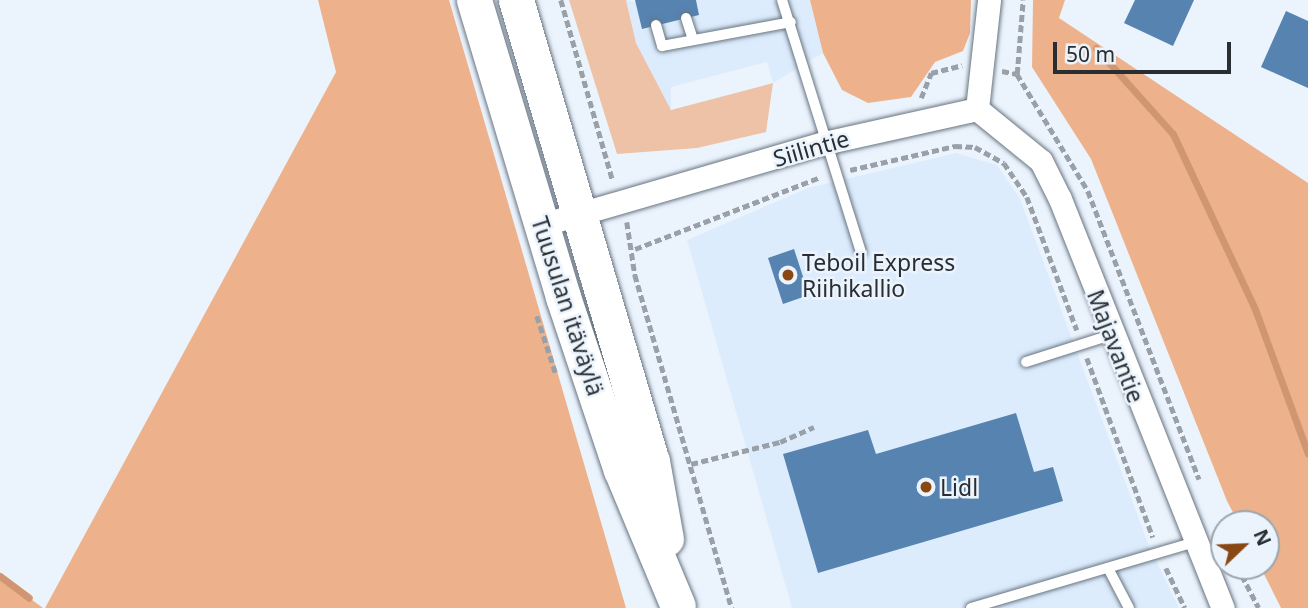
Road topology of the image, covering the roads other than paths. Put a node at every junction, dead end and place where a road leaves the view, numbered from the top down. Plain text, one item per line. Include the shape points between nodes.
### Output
1 (474, 0) edge
2 (516, 0) edge
3 (782, 0) edge
4 (989, 0) edge
5 (686, 18) dead end
6 (791, 22) junction
7 (656, 25) dead end
8 (693, 40) junction
9 (977, 108) junction
10 (824, 143) junction
11 (579, 215) junction
12 (541, 225) junction
13 (861, 252) dead end
14 (1111, 335) junction
15 (1026, 362) dead end
16 (1192, 543) junction
17 (1108, 568) junction
18 (679, 607) edge
19 (971, 608) edge
20 (1129, 608) edge
21 (1223, 608) edge

1 - 12 main road, Tuusulan itäväylä
2 - 11 main road, Tuusulan itäväylä
3 - 6 lane
4 - 9 street
5 - 8 lane
6 - 8 lane
6 - 10 lane
7 - 8 lane via 662,46
9 - 10 street, Siilintie
9 - 14 street, Majavantie via 1041,161
10 - 11 street, Siilintie
10 - 13 lane
11 - 12 street, Siilintie
11 - 18 main road, Tuusulan itäväylä via 652,461
12 - 18 main road, Tuusulan itäväylä via 621,470
14 - 15 lane
14 - 16 street, Majavantie
16 - 17 lane
16 - 21 street, Majavantie
17 - 19 lane
17 - 20 lane

